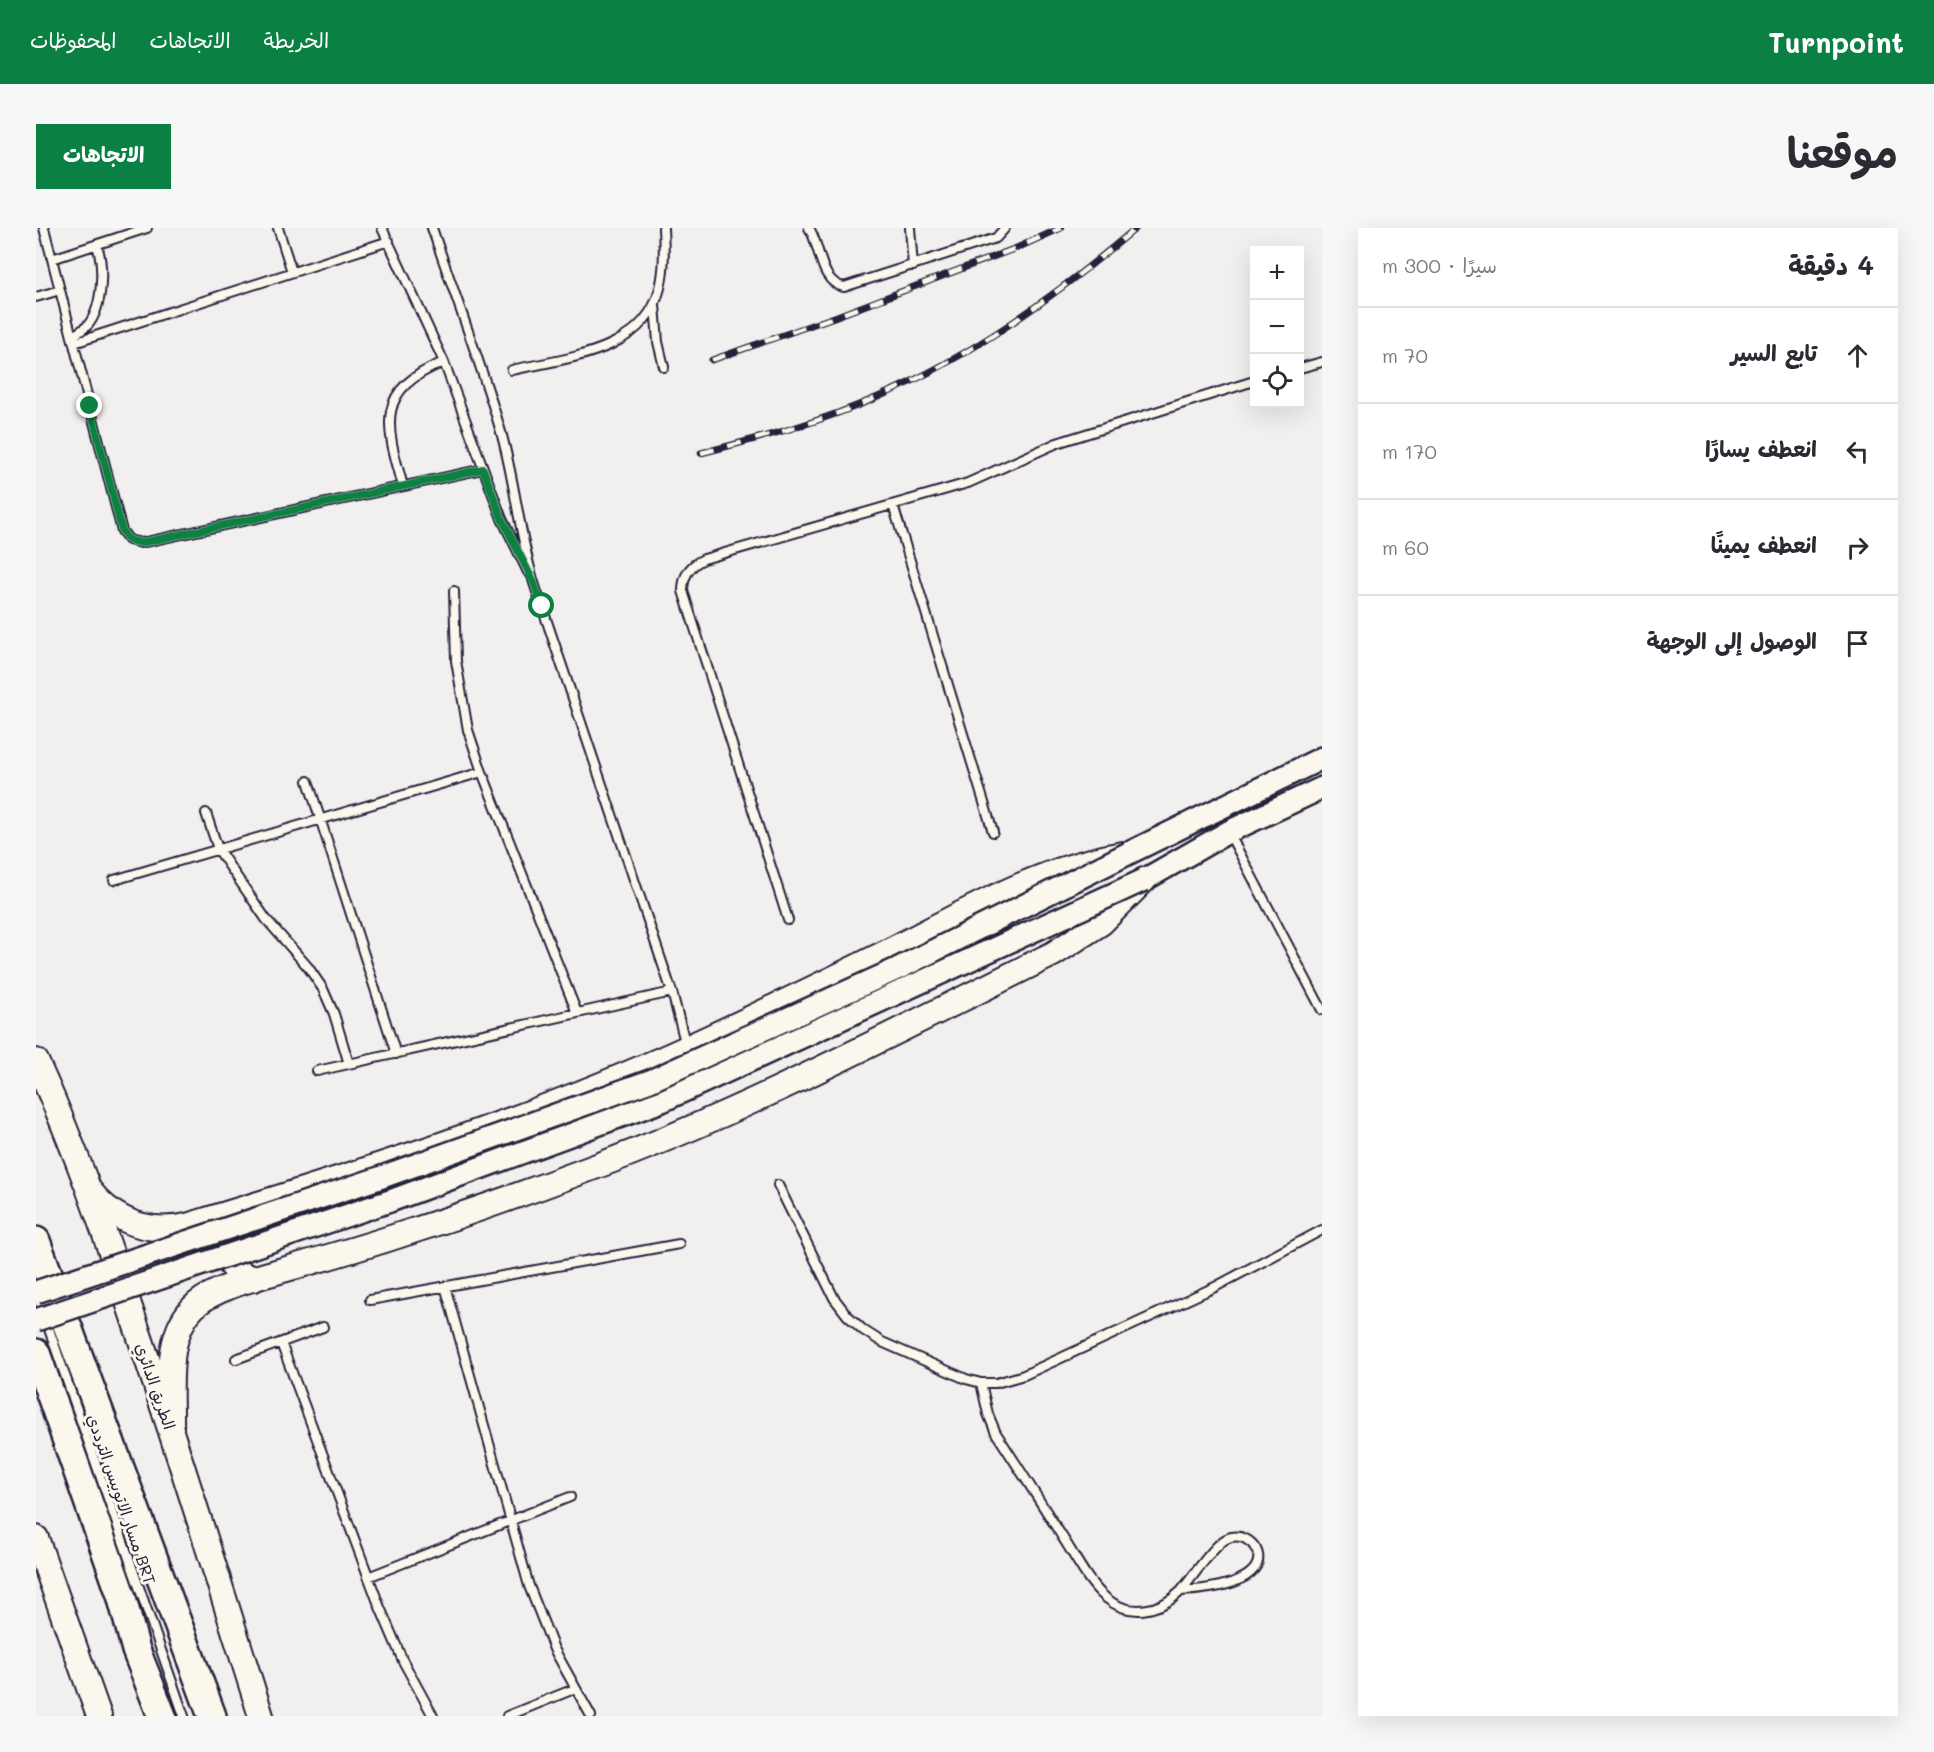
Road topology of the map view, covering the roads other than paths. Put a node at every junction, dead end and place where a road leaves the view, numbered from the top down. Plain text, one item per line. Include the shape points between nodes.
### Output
1 (44, 228) edge
2 (147, 228) edge
3 (278, 228) edge
4 (382, 228) edge
5 (432, 228) edge
6 (663, 228) edge
7 (809, 228) edge
8 (910, 228) edge
9 (1005, 228) edge
10 (389, 242) junction
11 (97, 245) junction
12 (52, 259) junction
13 (913, 266) junction
14 (292, 273) junction
15 (60, 290) junction
16 (36, 297) edge
17 (655, 304) junction
18 (73, 340) junction
19 (444, 362) junction
20 (1322, 362) edge
21 (664, 367) dead end
22 (1304, 367) edge
23 (512, 370) dead end
24 (1250, 382) edge
25 (483, 469) junction
26 (403, 486) junction
27 (893, 505) junction
28 (534, 583) junction
29 (454, 591) dead end
30 (1322, 758) edge
31 (482, 772) junction
32 (308, 781) dead end
33 (1322, 788) edge
34 (206, 813) dead end
35 (321, 819) junction
36 (993, 832) dead end
37 (1228, 832) junction
38 (218, 849) junction
39 (1129, 853) junction
40 (114, 880) dead end
41 (1144, 880) junction
42 (788, 920) dead end
43 (672, 992) junction
44 (1322, 1010) edge
45 (577, 1013) junction
46 (687, 1048) junction
47 (396, 1054) junction
48 (36, 1061) edge
49 (349, 1064) junction
50 (317, 1071) dead end
51 (778, 1185) dead end
52 (90, 1191) junction
53 (226, 1214) junction
54 (1322, 1230) edge
55 (36, 1241) edge
56 (680, 1244) dead end
57 (254, 1279) junction
58 (445, 1286) junction
59 (36, 1292) edge
60 (370, 1300) dead end
61 (36, 1320) edge
62 (322, 1327) dead end
63 (281, 1343) junction
64 (36, 1353) edge
65 (236, 1359) dead end
66 (981, 1383) junction
67 (171, 1429) junction
68 (570, 1497) dead end
69 (511, 1521) junction
70 (36, 1538) edge
71 (369, 1577) junction
72 (1181, 1591) junction
73 (135, 1650) junction
74 (574, 1689) junction
75 (99, 1716) edge
76 (144, 1716) edge
77 (162, 1716) edge
78 (184, 1716) edge
79 (212, 1716) edge
80 (261, 1716) edge
81 (433, 1716) edge
82 (507, 1716) edge
83 (591, 1716) edge

1 - 12 lane
2 - 11 lane
3 - 14 lane
4 - 10 lane
5 - 28 lane via 500,429
6 - 17 lane via 662,277
7 - 13 lane via 826,274 838,286 850,286
8 - 13 lane
9 - 13 lane via 996,238
10 - 14 lane
10 - 19 lane
11 - 12 lane
11 - 18 lane via 102,272 94,314
12 - 15 lane
14 - 18 lane
15 - 16 lane
15 - 18 lane
17 - 21 lane
17 - 23 lane via 637,328 612,345
18 - 26 lane via 122,531 129,540 141,543
19 - 25 lane
19 - 26 lane via 410,380 390,413 390,438
20 - 22 lane
24 - 27 lane via 1067,440 985,477
25 - 26 lane
25 - 28 lane via 509,536
27 - 36 lane
27 - 42 lane via 704,559 690,568 683,583
28 - 43 lane
29 - 31 lane via 459,684
30 - 39 main road
31 - 35 lane
31 - 45 lane
32 - 35 lane
33 - 37 main road
34 - 38 lane
35 - 38 lane
35 - 47 lane
37 - 41 main road
37 - 44 lane
38 - 40 lane
38 - 49 lane via 323,989
39 - 46 highway via 1029,881
39 - 59 main road, bridge via 897,969 650,1081 380,1178
41 - 57 highway via 1101,923 1053,954 727,1114 592,1168 404,1234
41 - 61 main road, bridge via 662,1101 390,1201
43 - 45 lane
43 - 46 lane
45 - 47 lane
46 - 53 highway via 554,1103 375,1168
47 - 49 lane
48 - 52 highway, الطريق الدائري
49 - 50 lane
51 - 66 lane via 834,1298 855,1323 882,1342
52 - 53 highway via 108,1210 144,1227 176,1228
52 - 67 highway, الطريق الدائري
53 - 57 highway via 220,1231 222,1250 231,1265
54 - 66 lane via 1197,1296 1024,1375
55 - 79 highway
56 - 58 lane
57 - 67 highway via 202,1300 182,1322 174,1341
58 - 60 lane
58 - 69 lane
59 - 78 lane, مسار الاتوبيس الترددي BRT
62 - 63 lane
63 - 65 lane
63 - 71 lane
64 - 73 highway via 121,1595
66 - 72 lane via 987,1414 996,1432 1099,1591 1117,1605 1140,1611 1162,1605
67 - 80 highway, الطريق الدائري
68 - 69 lane
69 - 71 lane
69 - 74 lane via 536,1607
70 - 75 highway
71 - 81 lane via 395,1642
72 - 72 lane via 1211,1588 1252,1571 1258,1559 1255,1546 1244,1538 1224,1540
73 - 76 highway
73 - 77 highway
74 - 82 lane
74 - 83 lane

